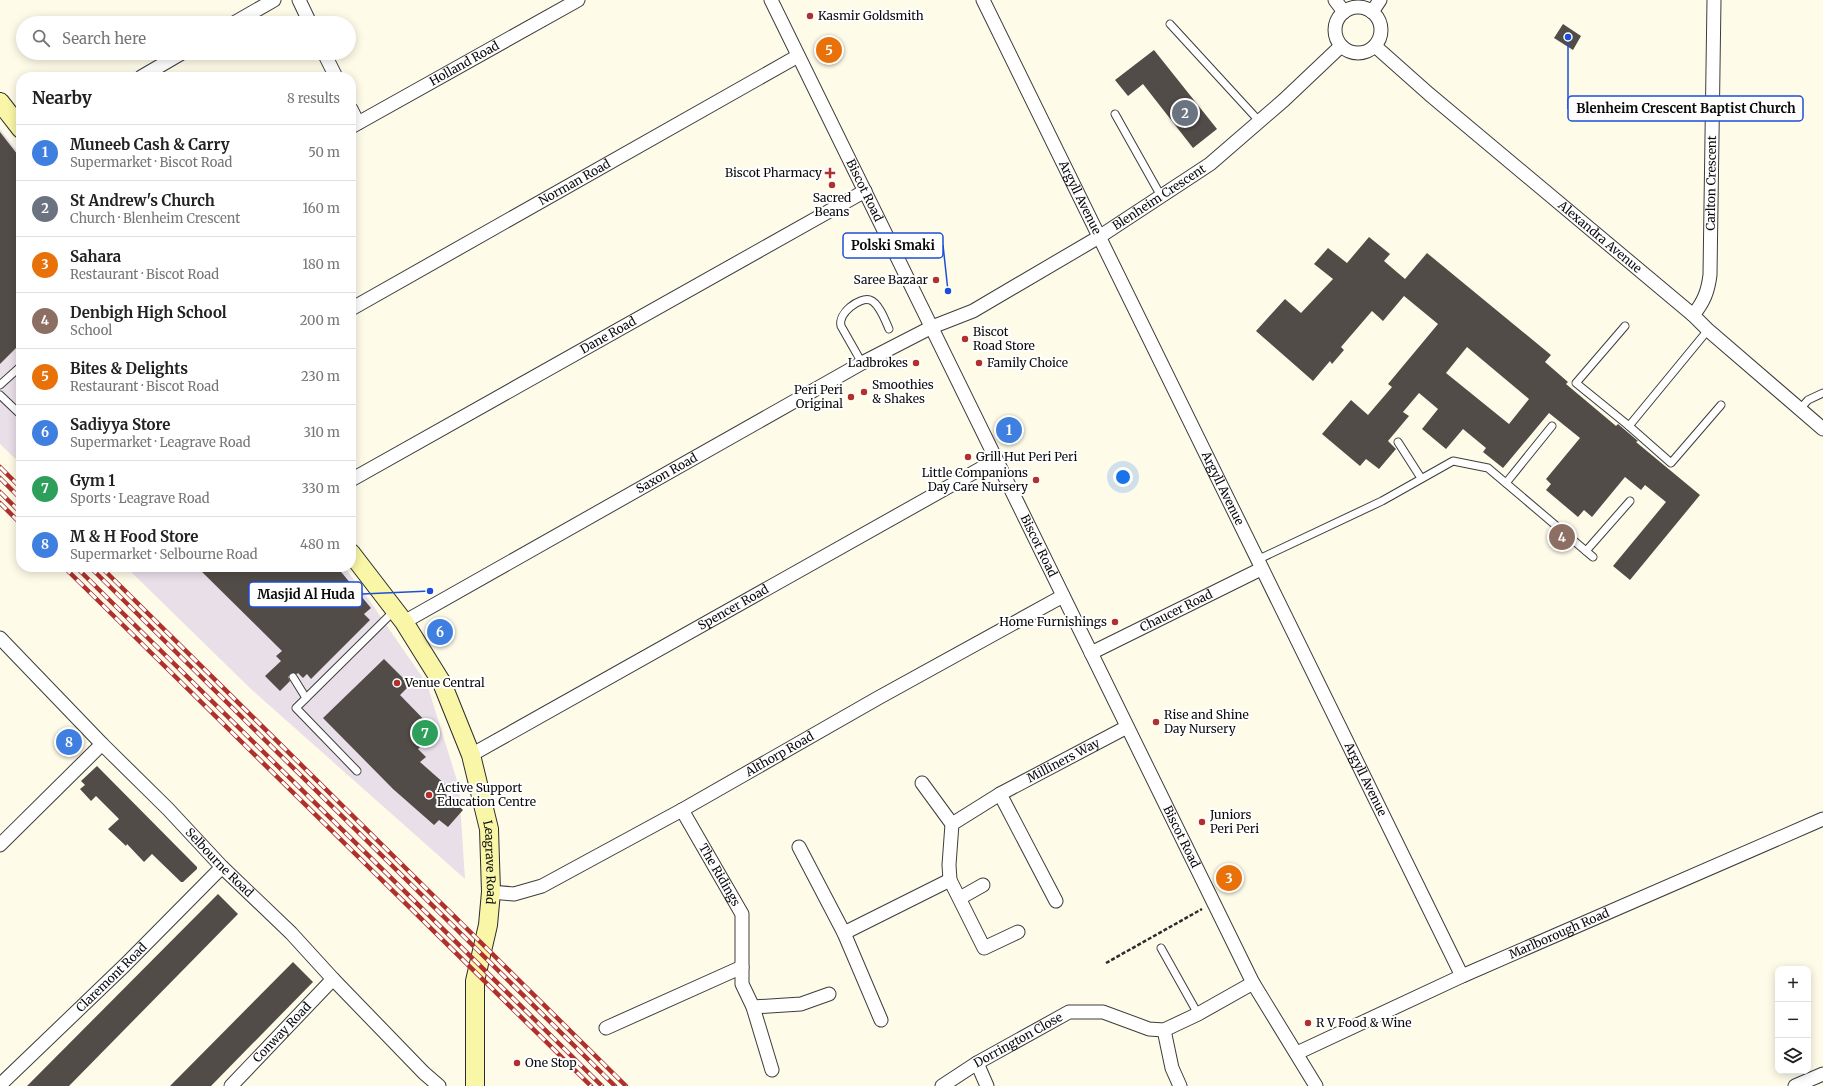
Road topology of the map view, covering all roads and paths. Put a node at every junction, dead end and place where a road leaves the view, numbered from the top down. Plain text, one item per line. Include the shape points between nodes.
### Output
1 (274, 0) edge
2 (299, 0) edge
3 (578, 0) edge
4 (771, 0) edge
5 (984, 0) edge
6 (1335, 0) edge
7 (1380, 0) edge
8 (1714, 0) edge
9 (1344, 12) junction
10 (1372, 12) junction
11 (246, 16) edge
12 (307, 16) edge
13 (1170, 24) dead end
14 (1341, 46) junction
15 (1375, 46) junction
16 (798, 56) junction
17 (170, 60) edge
18 (328, 60) edge
19 (150, 72) edge
20 (334, 72) edge
21 (0, 102) edge
22 (1114, 114) dead end
23 (1260, 122) junction
24 (16, 123) edge
25 (356, 124) edge
26 (865, 191) junction
27 (1160, 196) junction
28 (1099, 237) junction
29 (356, 306) edge
30 (1693, 315) junction
31 (1625, 326) dead end
32 (932, 327) junction
33 (889, 329) dead end
34 (1708, 330) junction
35 (862, 364) junction
36 (16, 371) edge
37 (0, 385) edge
38 (1823, 393) edge
39 (0, 395) edge
40 (1720, 405) dead end
41 (1800, 409) junction
42 (16, 411) edge
43 (1552, 426) dead end
44 (1630, 426) junction
45 (1823, 429) edge
46 (1398, 442) dead end
47 (996, 460) junction
48 (356, 477) edge
49 (1421, 478) junction
50 (1506, 483) junction
51 (1630, 501) dead end
52 (1586, 551) junction
53 (1593, 557) dead end
54 (356, 560) edge
55 (1259, 564) junction
56 (1063, 596) junction
57 (399, 616) junction
58 (0, 638) edge
59 (1091, 653) junction
60 (293, 678) dead end
61 (306, 698) junction
62 (1127, 727) junction
63 (102, 744) junction
64 (471, 755) junction
65 (358, 771) dead end
66 (922, 783) dead end
67 (1000, 794) junction
68 (682, 810) junction
69 (1823, 819) edge
70 (952, 824) junction
71 (0, 845) edge
72 (799, 847) dead end
73 (222, 867) junction
74 (950, 880) junction
75 (983, 884) dead end
76 (491, 892) junction
77 (960, 898) junction
78 (1056, 901) dead end
79 (1213, 902) junction
80 (1018, 932) dead end
81 (844, 933) junction
82 (1160, 948) dead end
83 (1106, 963) dead end
84 (742, 967) junction
85 (1462, 976) junction
86 (333, 979) junction
87 (1253, 983) junction
88 (829, 994) dead end
89 (753, 1007) junction
90 (1198, 1014) junction
91 (881, 1020) dead end
92 (606, 1028) dead end
93 (1164, 1030) junction
94 (1297, 1053) junction
95 (977, 1063) junction
96 (772, 1070) dead end
97 (1823, 1074) edge
98 (0, 1085) edge
99 (231, 1086) edge
100 (439, 1086) edge
101 (475, 1086) edge
102 (942, 1086) edge
103 (987, 1086) edge
104 (1180, 1086) edge
105 (1316, 1086) edge
106 (1795, 1086) edge

1 - 11 street
2 - 12 street
3 - 25 street, Holland Road
4 - 16 street, Biscot Road
5 - 28 street, Argyll Avenue
6 - 9 street
7 - 10 street
8 - 30 street, Carlton Crescent via 1710,275 1707,294
9 - 10 street via 1358,7
9 - 14 street via 1338,17 1335,32
10 - 15 street via 1377,17 1381,32
13 - 23 lane
14 - 15 street via 1362,53
14 - 23 street, Blenheim Crescent
15 - 30 street, Alexandra Avenue
16 - 26 street, Biscot Road
16 - 29 street, Norman Road
17 - 19 street
18 - 20 street
21 - 24 main road
22 - 27 lane
23 - 27 street, Blenheim Crescent via 1210,164
26 - 32 street, Biscot Road
26 - 48 street, Dane Road
27 - 28 street, Blenheim Crescent
28 - 32 street, Blenheim Crescent via 973,311
28 - 55 street, Argyll Avenue
30 - 34 street, Alexandra Avenue
31 - 44 lane via 1576,383
32 - 35 street, Saxon Road
32 - 47 street, Biscot Road
33 - 35 lane via 876,305 870,300 845,310 841,326
34 - 41 street, Alexandra Avenue
34 - 44 lane
35 - 57 street, Saxon Road
36 - 37 lane
38 - 41 lane via 1808,400
39 - 42 lane
40 - 44 lane via 1671,463
41 - 45 street, Alexandra Avenue
43 - 50 lane
46 - 49 lane
47 - 56 street, Biscot Road
47 - 64 street, Spencer Road
49 - 50 lane via 1453,461 1488,468
49 - 55 lane
50 - 52 lane
51 - 52 lane
52 - 53 lane
54 - 57 main road, Leagrave Road
55 - 59 street, Chaucer Road
55 - 85 street, Argyll Avenue
56 - 59 street, Biscot Road
56 - 68 street, Althorp Road
57 - 61 lane
57 - 64 main road, Leagrave Road via 442,683
58 - 63 street, Selbourne Road
59 - 62 street, Biscot Road
60 - 61 lane
61 - 65 lane via 296,708
62 - 67 street, Milliners Way
62 - 79 street, Biscot Road
63 - 71 street
63 - 73 street, Selbourne Road
64 - 76 main road, Leagrave Road via 489,829
66 - 70 street
67 - 70 street, Milliners Way
67 - 78 street
68 - 76 street, Althorp Road via 542,886 514,894
68 - 84 street, The Ridings via 742,914
69 - 85 street, Marlborough Road
70 - 74 street
72 - 81 street
73 - 86 street, Selbourne Road via 291,933
73 - 98 street, Claremont Road
74 - 77 street
74 - 81 street
75 - 77 street
76 - 101 main road, Leagrave Road via 488,926 475,981
77 - 80 street via 984,948
79 - 83 path
79 - 87 street, Biscot Road
81 - 91 street
82 - 90 lane
84 - 89 street, The Ridings via 742,984
84 - 92 street
85 - 94 street, Marlborough Road
86 - 99 street, Conway Road
86 - 100 street, Selbourne Road
87 - 90 street
87 - 94 street, Biscot Road
88 - 89 street via 801,1004
89 - 96 street, The Ridings
90 - 93 street
93 - 95 street, Dorrington Close via 1149,1029 1103,1012 1069,1012
93 - 104 street via 1172,1068
94 - 105 street, Biscot Road
95 - 102 street, Dorrington Close
95 - 103 street
97 - 106 street

